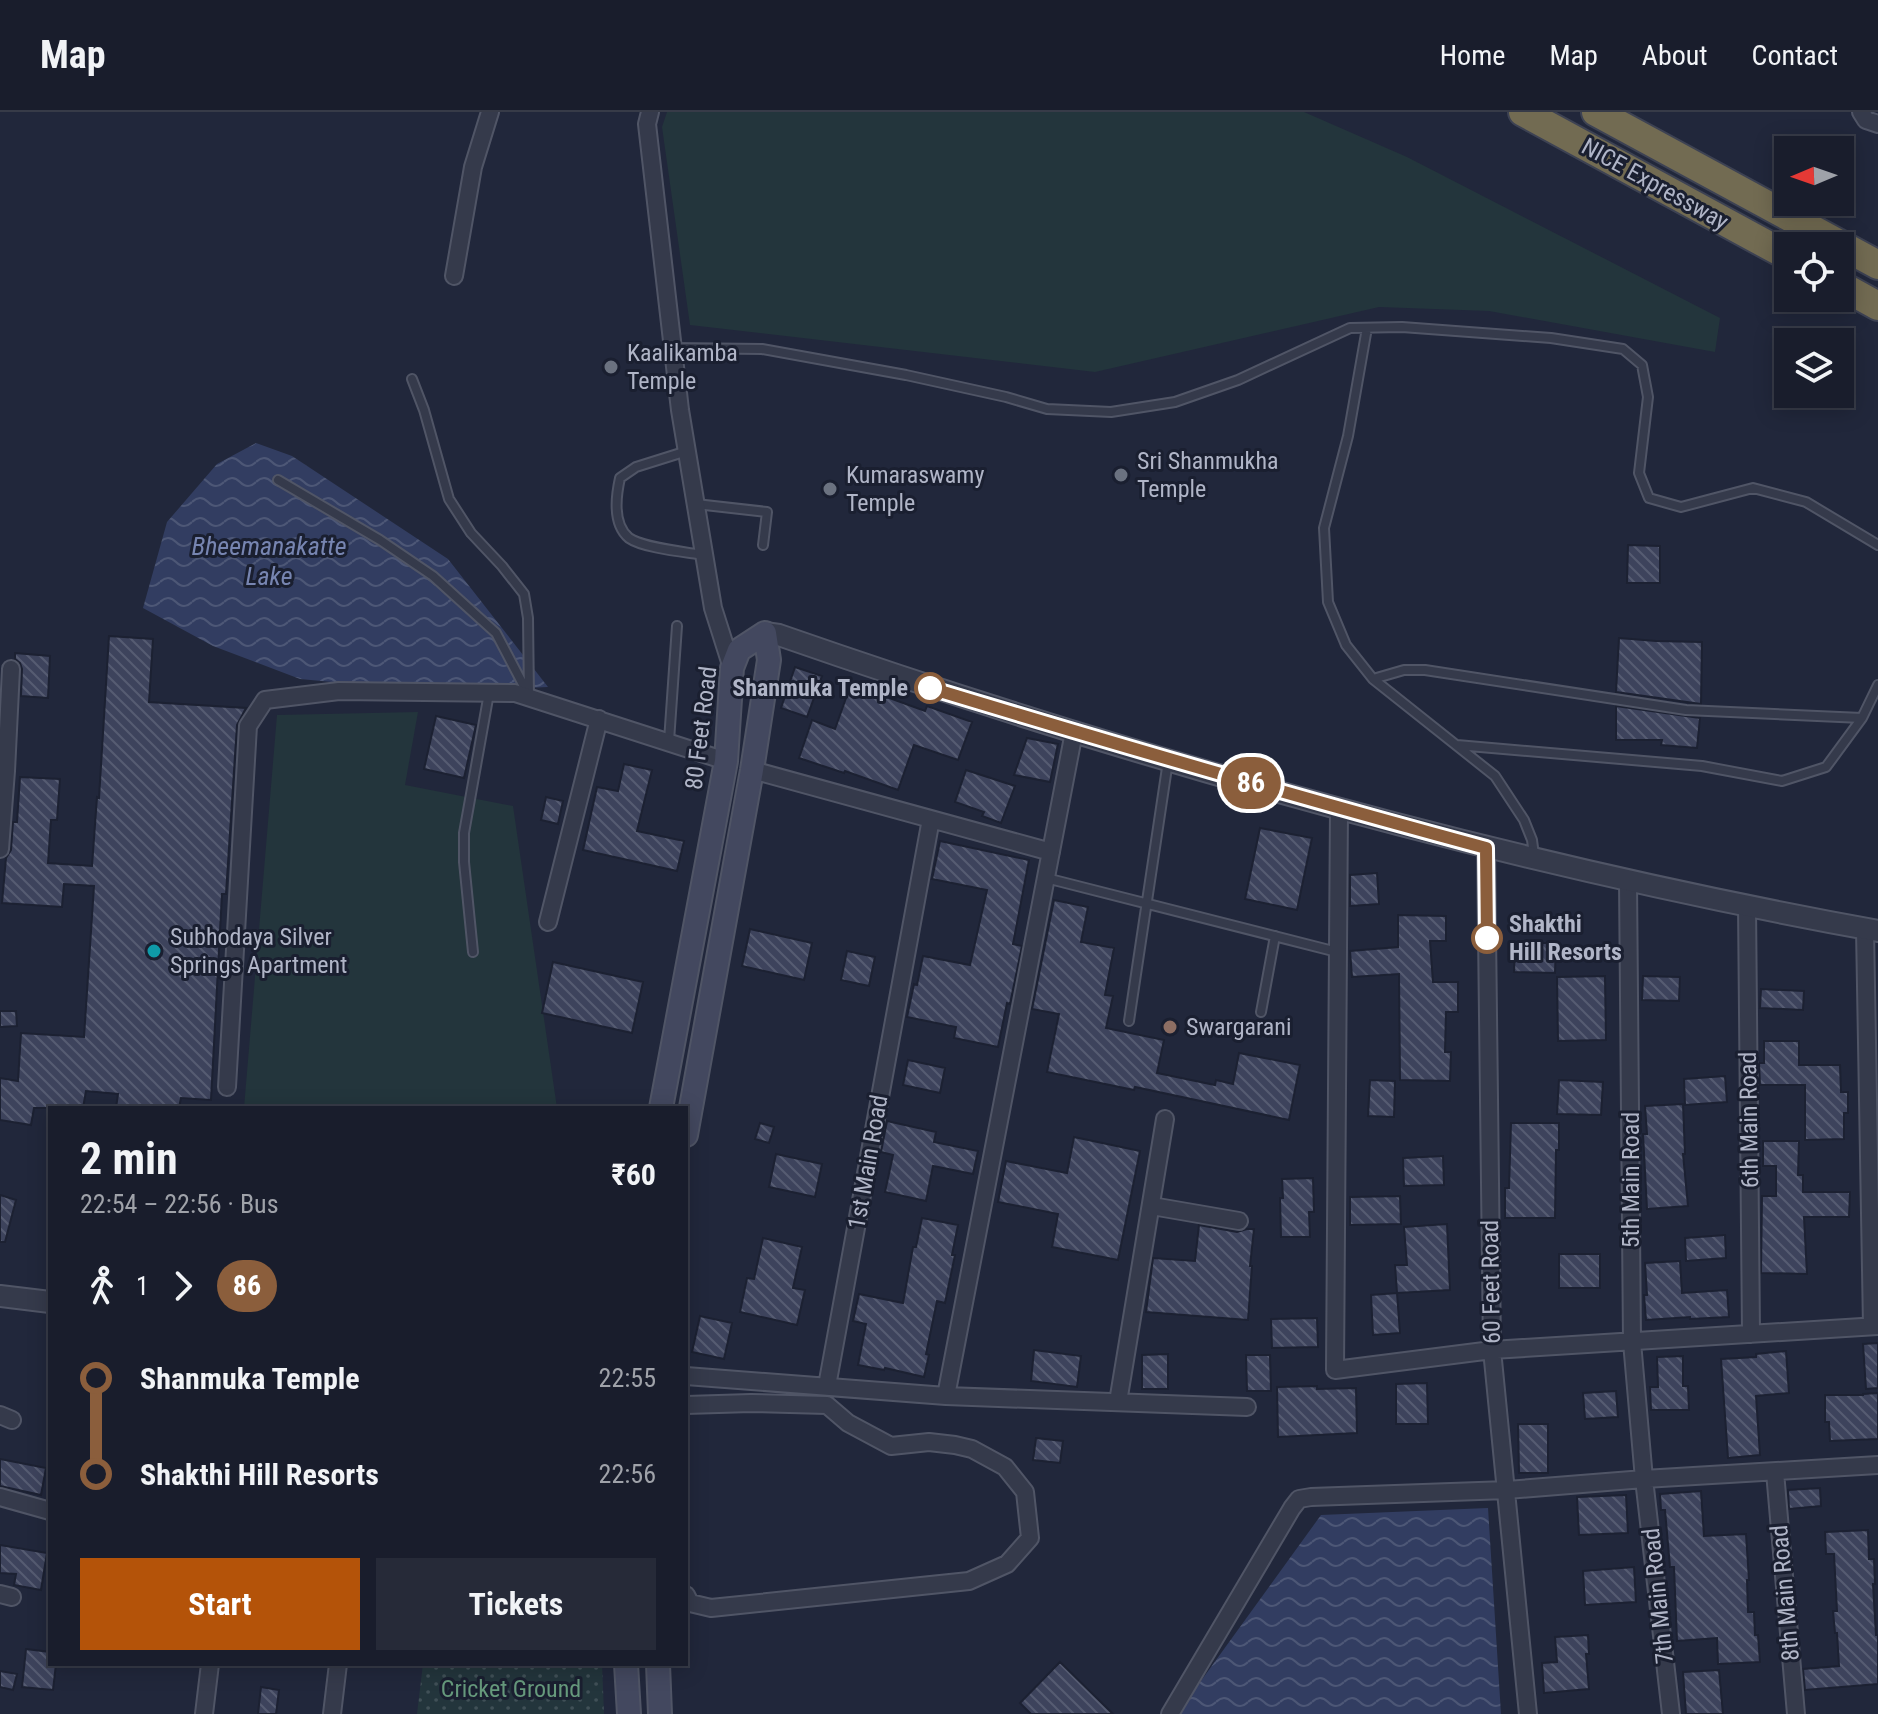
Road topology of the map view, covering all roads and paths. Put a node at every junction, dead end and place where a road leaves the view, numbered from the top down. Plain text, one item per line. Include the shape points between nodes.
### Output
1 (490, 112) edge
2 (650, 112) edge
3 (1523, 112) edge
4 (1596, 112) edge
5 (1861, 112) edge
6 (1878, 124) edge
7 (1774, 248) edge
8 (1878, 265) edge
9 (454, 276) dead end
10 (1854, 293) edge
11 (1878, 306) edge
12 (1367, 328) junction
13 (673, 348) junction
14 (412, 379) dead end
15 (687, 451) junction
16 (278, 480) dead end
17 (696, 504) junction
18 (763, 545) dead end
19 (1878, 545) edge
20 (704, 555) junction
21 (677, 626) dead end
22 (765, 633) junction
23 (732, 668) junction
24 (11, 669) dead end
25 (1373, 679) junction
26 (1878, 685) edge
27 (489, 693) junction
28 (529, 697) junction
29 (1862, 718) junction
30 (599, 719) junction
31 (1074, 732) junction
32 (669, 741) junction
33 (1456, 745) junction
34 (1169, 759) junction
35 (726, 761) junction
36 (752, 770) junction
37 (3, 771) edge
38 (1339, 808) junction
39 (931, 819) junction
40 (1486, 848) junction
41 (0, 849) edge
42 (1051, 852) junction
43 (1535, 860) junction
44 (1046, 878) junction
45 (1628, 881) junction
46 (1147, 904) junction
47 (1747, 905) junction
48 (548, 922) dead end
49 (1872, 930) edge
50 (1275, 936) junction
51 (473, 952) dead end
52 (1338, 952) junction
53 (1261, 1012) dead end
54 (1129, 1021) dead end
55 (227, 1087) dead end
56 (661, 1106) edge
57 (1165, 1119) dead end
58 (688, 1124) edge
59 (1152, 1206) junction
60 (1239, 1221) dead end
61 (0, 1296) edge
62 (48, 1302) edge
63 (1875, 1326) edge
64 (1751, 1334) junction
65 (1632, 1342) junction
66 (1492, 1350) junction
67 (688, 1376) edge
68 (827, 1386) junction
69 (946, 1396) junction
70 (1118, 1402) junction
71 (688, 1405) edge
72 (1247, 1407) dead end
73 (1878, 1465) edge
74 (1775, 1472) junction
75 (1644, 1479) junction
76 (1507, 1490) junction
77 (0, 1497) edge
78 (48, 1510) edge
79 (688, 1599) edge
80 (210, 1666) edge
81 (338, 1666) edge
82 (626, 1666) edge
83 (658, 1666) edge
84 (204, 1714) edge
85 (332, 1714) edge
86 (629, 1714) edge
87 (660, 1714) edge
88 (1170, 1714) edge
89 (1528, 1714) edge
90 (1671, 1714) edge
91 (1796, 1714) edge

1 - 9 street via 473,167
2 - 13 street via 647,124
3 - 7 highway, NICE Expressway
4 - 8 highway, NICE Expressway
5 - 6 street
10 - 11 highway
12 - 13 lane via 1350,328 1238,380 1175,402 1111,412 1047,409 906,375 762,349
12 - 19 lane via 1551,338 1623,349 1642,365 1648,397 1639,473 1649,498 1681,507 1753,488 1806,502
12 - 25 lane via 1348,436 1324,528 1328,602 1346,645
13 - 15 street
14 - 28 lane via 449,499 524,594
15 - 17 street
15 - 20 lane via 636,467 620,478 619,523 628,537 647,545
16 - 28 lane via 433,576 496,633
17 - 18 lane via 767,512
17 - 20 street
20 - 23 street via 713,608
21 - 32 lane
22 - 23 main road, 80 Feet Road via 739,650
22 - 31 street
22 - 36 main road via 769,660
23 - 35 main road, 80 Feet Road
24 - 37 street
25 - 29 lane via 1425,670 1686,710
25 - 33 lane
26 - 29 lane
27 - 28 street
27 - 51 lane via 464,833
27 - 55 street via 339,691 265,700 248,726
28 - 30 street
29 - 33 lane via 1826,767 1782,781 1702,766
30 - 32 street
30 - 48 street
31 - 34 street
31 - 42 street
32 - 35 street
33 - 43 lane via 1495,776 1524,820
34 - 38 street
34 - 46 lane
35 - 56 main road, 80 Feet Road
36 - 39 street
36 - 58 main road
37 - 41 street
38 - 40 street
38 - 52 street
39 - 42 street
39 - 68 street, 1st Main Road
40 - 43 street
40 - 66 street, 60 Feet Road
42 - 44 street
43 - 45 street
44 - 46 lane
44 - 69 street
45 - 47 street
45 - 65 street, 5th Main Road
46 - 50 lane
46 - 54 lane
47 - 49 street
47 - 64 street, 6th Main Road
49 - 63 street
50 - 52 lane
50 - 53 lane
52 - 66 street via 1335,1370
57 - 59 street
59 - 60 street
59 - 70 street
61 - 62 street
63 - 64 street
64 - 65 street
65 - 66 street
65 - 75 street, 5th Main Road
66 - 76 street, 60 Feet Road
67 - 68 street
68 - 69 street
69 - 70 street
70 - 72 street
71 - 79 street via 827,1405 891,1446 929,1442 972,1449 1005,1467 1025,1492 1030,1538 1007,1564 969,1581 711,1608
73 - 74 street
74 - 75 street
74 - 91 street, 8th Main Road
75 - 76 street
75 - 90 street, 7th Main Road
76 - 88 street via 1299,1499
76 - 89 street, 60 Feet Road
77 - 78 street
80 - 84 street
81 - 85 street
82 - 86 main road
83 - 87 main road

